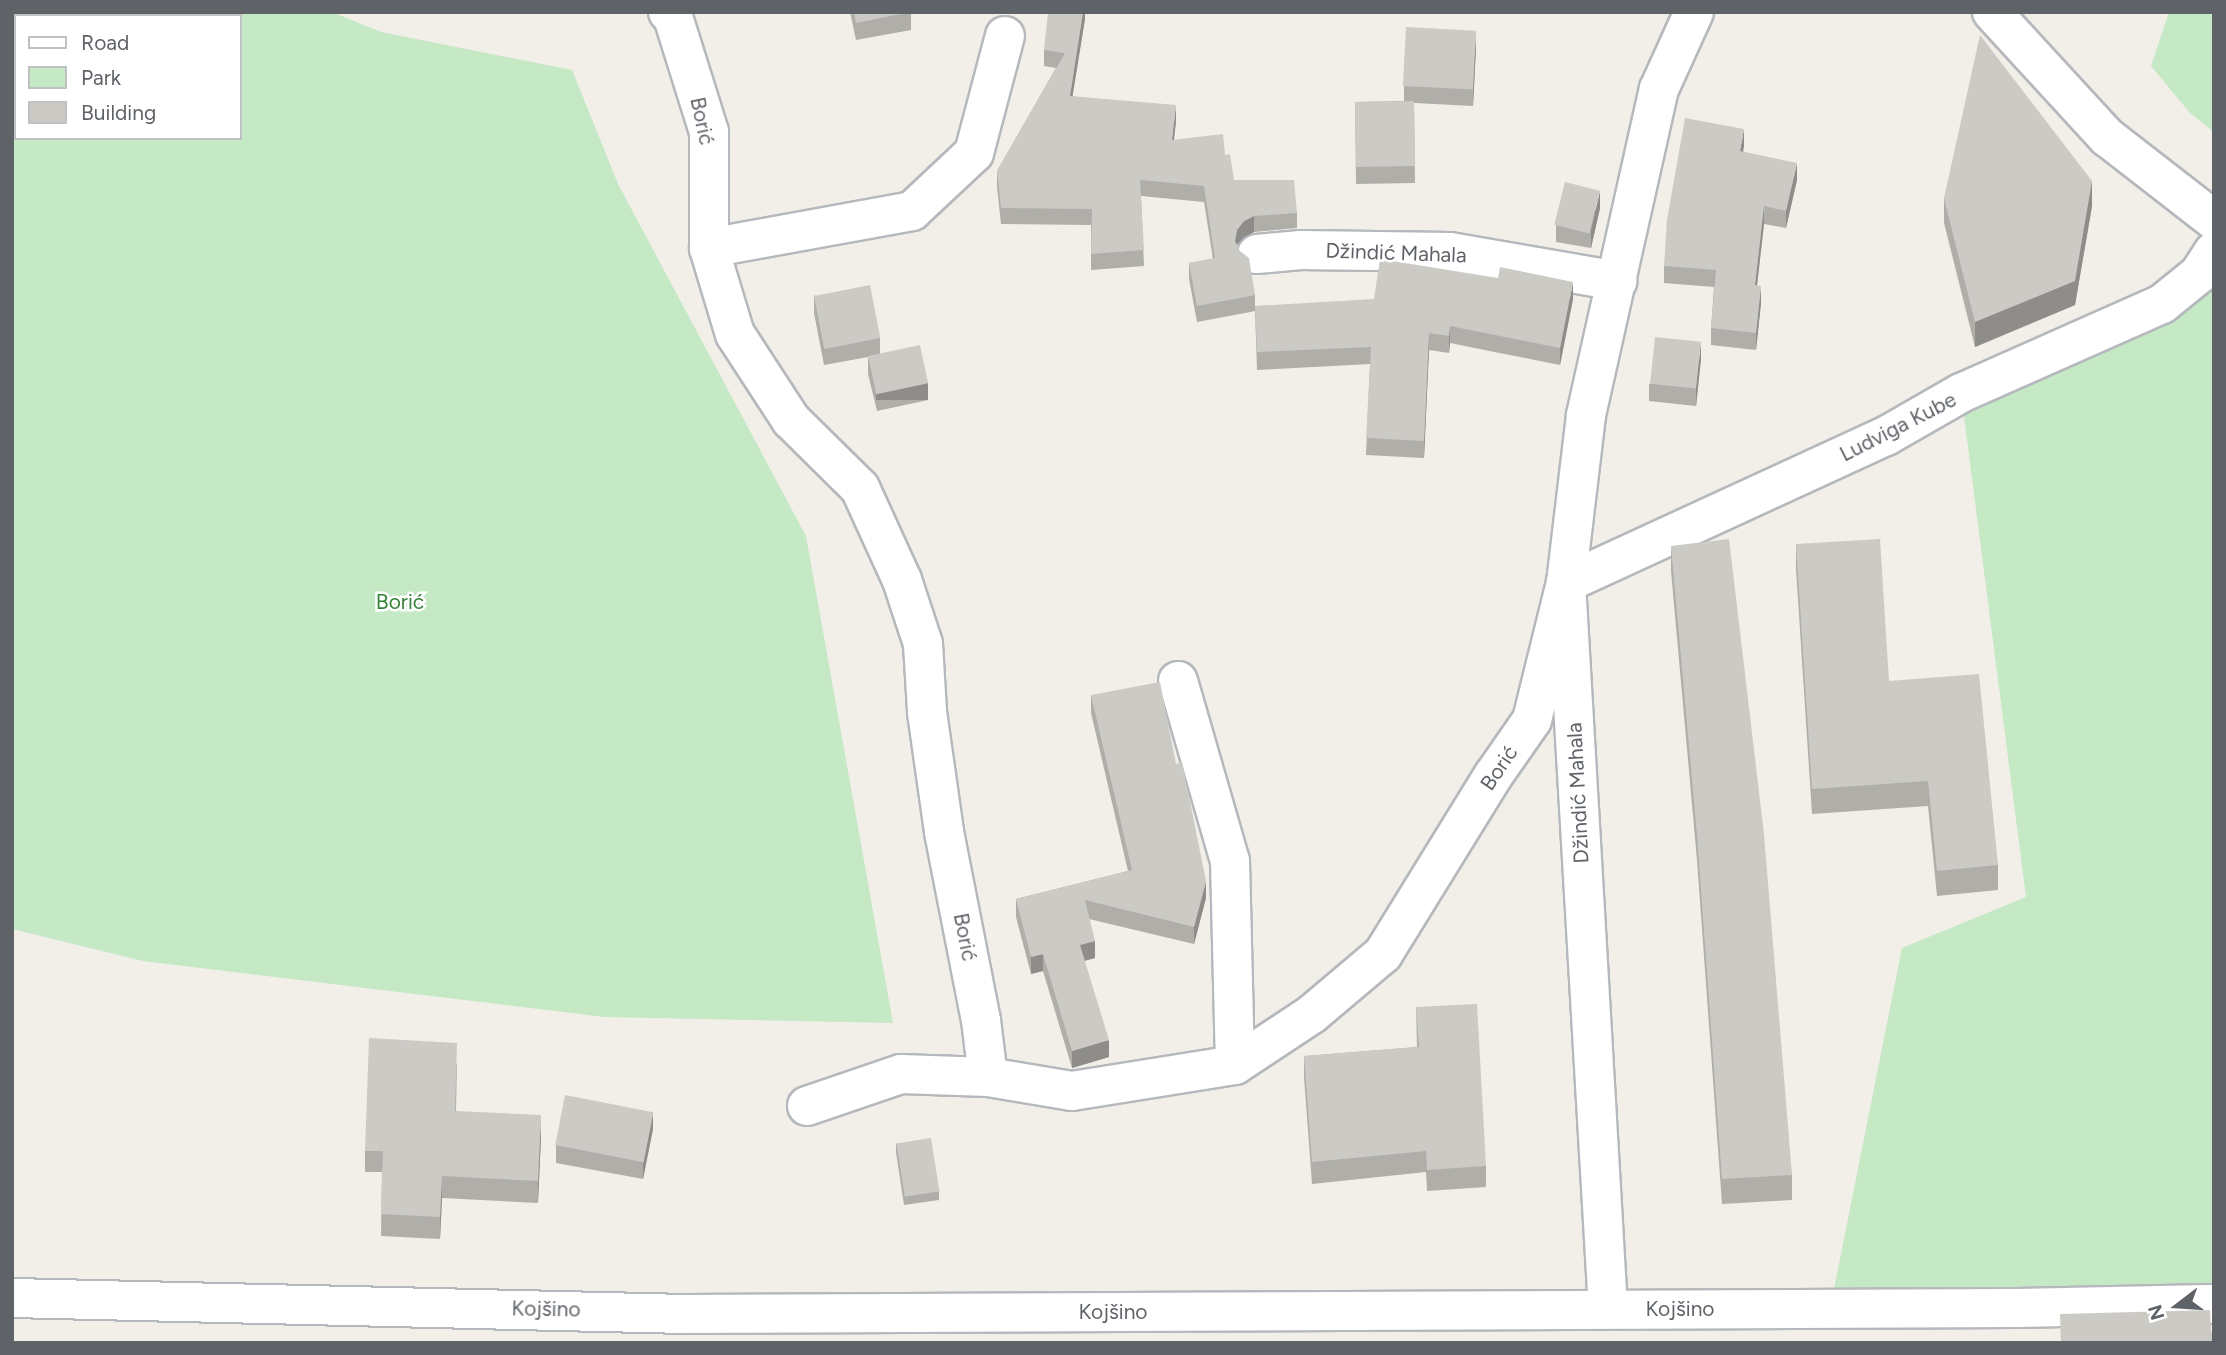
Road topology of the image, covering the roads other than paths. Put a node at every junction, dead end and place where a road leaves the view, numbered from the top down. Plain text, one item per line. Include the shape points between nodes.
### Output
1 (668, 12) edge
2 (1694, 12) edge
3 (1992, 12) edge
4 (1005, 36) dead end
5 (2214, 220) edge
6 (709, 248) junction
7 (2214, 251) edge
8 (1257, 254) dead end
9 (1618, 281) junction
10 (1566, 583) junction
11 (1178, 681) dead end
12 (1235, 1065) junction
13 (988, 1077) junction
14 (807, 1106) dead end
15 (12, 1298) edge
16 (2214, 1304) edge
17 (1608, 1309) junction

1 - 6 street, Borić via 709,132
2 - 9 street, Džindić Mahala via 1659,89
3 - 5 street via 2107,137
4 - 6 street via 974,153 912,211
6 - 13 street, Borić via 735,334 791,420 859,488 902,580 923,644 927,712 944,832 982,1020
7 - 10 street, Ludviga Kube via 2199,274 2162,304 1961,393 1886,436
8 - 9 street, Džindić Mahala via 1301,250 1450,252
9 - 10 street, Džindić Mahala via 1586,415
10 - 12 street, Borić via 1532,720 1383,954 1312,1014
10 - 17 street, Džindić Mahala
11 - 12 street via 1230,860
12 - 13 street, Borić via 1072,1091
13 - 14 street via 901,1074
15 - 17 street, Kojšino via 684,1314
16 - 17 street, Kojšino

